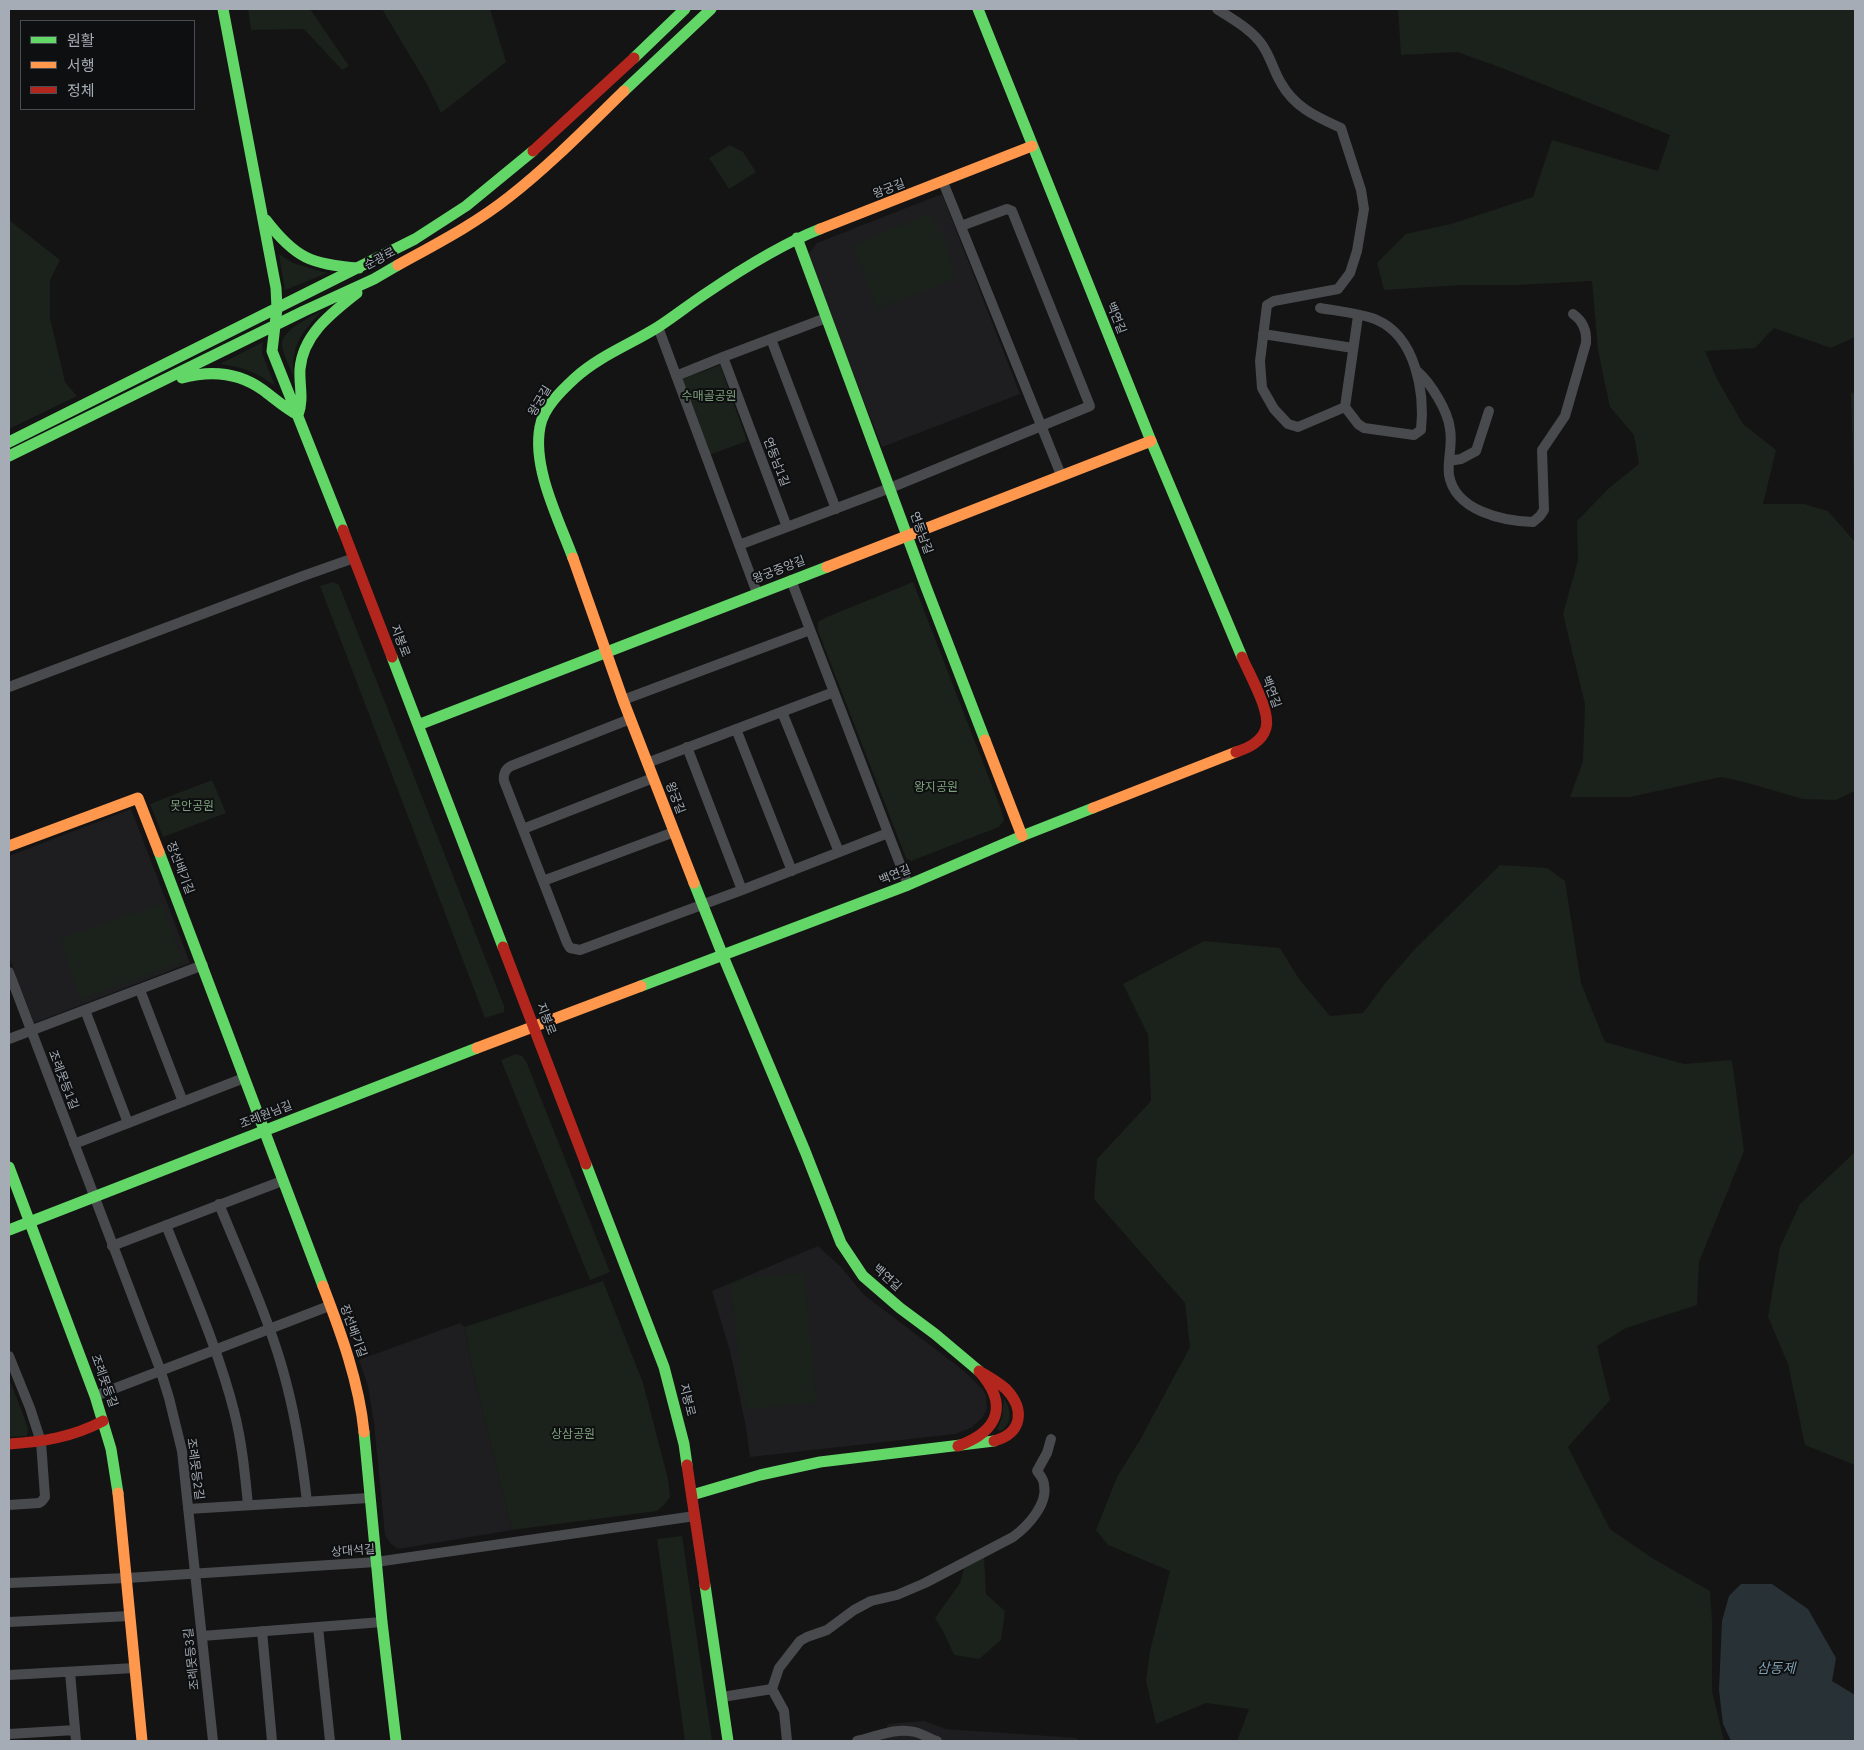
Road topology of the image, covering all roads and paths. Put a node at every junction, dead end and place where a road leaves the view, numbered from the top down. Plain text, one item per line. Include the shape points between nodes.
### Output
1 (223, 9) edge
2 (685, 9) edge
3 (712, 9) edge
4 (978, 9) edge
5 (1218, 9) edge
6 (1032, 146) junction
7 (943, 182) junction
8 (262, 213) junction
9 (961, 226) junction
10 (797, 238) junction
11 (359, 268) junction
12 (374, 279) junction
13 (277, 308) junction
14 (1320, 308) dead end
15 (1573, 314) dead end
16 (1358, 316) junction
17 (826, 318) junction
18 (276, 326) junction
19 (658, 327) junction
20 (1263, 334) junction
21 (771, 339) junction
22 (1353, 348) junction
23 (723, 357) junction
24 (1416, 370) junction
25 (676, 376) junction
26 (162, 380) junction
27 (1345, 407) junction
28 (1488, 411) dead end
29 (298, 416) junction
30 (1041, 426) junction
31 (1151, 441) junction
32 (9, 442) edge
33 (9, 456) edge
34 (1449, 461) junction
35 (1061, 476) junction
36 (890, 488) junction
37 (836, 509) junction
38 (787, 527) junction
39 (907, 535) junction
40 (740, 546) junction
41 (354, 558) junction
42 (791, 580) junction
43 (757, 593) junction
44 (810, 630) junction
45 (606, 652) junction
46 (9, 687) edge
47 (834, 692) junction
48 (622, 700) junction
49 (782, 712) junction
50 (630, 718) junction
51 (418, 725) junction
52 (736, 729) junction
53 (687, 748) junction
54 (647, 762) junction
55 (653, 778) junction
56 (522, 829) junction
57 (674, 832) junction
58 (888, 833) junction
59 (1022, 836) junction
60 (9, 846) edge
61 (838, 852) junction
62 (792, 870) junction
63 (542, 881) junction
64 (908, 885) junction
65 (742, 890) junction
66 (703, 903) junction
67 (723, 956) junction
68 (203, 965) junction
69 (9, 972) edge
70 (140, 990) junction
71 (85, 1010) junction
72 (534, 1026) junction
73 (31, 1030) junction
74 (9, 1039) edge
75 (244, 1078) junction
76 (183, 1102) junction
77 (128, 1123) junction
78 (264, 1131) junction
79 (74, 1144) junction
80 (9, 1166) edge
81 (282, 1181) junction
82 (94, 1197) junction
83 (219, 1204) junction
84 (30, 1222) junction
85 (166, 1225) junction
86 (9, 1230) edge
87 (112, 1246) junction
88 (330, 1306) junction
89 (269, 1329) junction
90 (214, 1350) junction
91 (9, 1356) edge
92 (160, 1371) junction
93 (979, 1371) junction
94 (95, 1396) junction
95 (103, 1421) junction
96 (1051, 1440) dead end
97 (41, 1442) junction
98 (9, 1444) edge
99 (958, 1446) junction
100 (692, 1495) junction
101 (370, 1498) junction
102 (307, 1502) junction
103 (9, 1505) edge
104 (248, 1506) junction
105 (188, 1510) junction
106 (695, 1516) junction
107 (376, 1562) junction
108 (195, 1574) junction
109 (127, 1578) junction
110 (9, 1583) edge
111 (130, 1616) junction
112 (9, 1622) edge
113 (382, 1622) junction
114 (318, 1627) junction
115 (262, 1631) junction
116 (202, 1636) junction
117 (135, 1668) junction
118 (70, 1672) junction
119 (9, 1675) edge
120 (772, 1689) junction
121 (722, 1697) junction
122 (75, 1730) junction
123 (9, 1734) edge
124 (76, 1741) edge
125 (142, 1741) edge
126 (213, 1741) edge
127 (272, 1741) edge
128 (330, 1741) edge
129 (396, 1741) edge
130 (728, 1741) edge
131 (787, 1741) edge
132 (856, 1741) edge
133 (937, 1741) edge

1 - 8 street, 지봉로
2 - 11 street, 순광로 via 521,162 482,194 429,231
3 - 12 street, 순광로 via 542,170 508,198 474,222
4 - 6 street, 백연길
5 - 20 street via 1260,42 1290,97 1304,110 1341,128 1364,209 1350,274 1338,289 1274,301 1267,306
6 - 7 street, 왕궁길
6 - 31 street, 백연길
7 - 9 street
7 - 10 street, 왕궁길
8 - 11 street via 276,235 309,261 330,267
8 - 13 street, 지봉로
9 - 30 street
9 - 30 street via 1007,209 1012,211 1020,230 1090,406
10 - 17 street, 연동남길
10 - 19 street, 왕궁길 via 709,291
11 - 13 street, 순광로
12 - 18 street, 순광로
12 - 29 street via 309,338 300,369 303,403
13 - 18 street, 지봉로
13 - 32 street, 순광로
14 - 16 street
15 - 34 street via 1583,322 1586,342 1565,416 1542,450 1544,510 1540,516 1533,522 1527,522 1473,508 1453,487
16 - 22 street
16 - 24 street via 1386,325 1411,355
17 - 21 street
17 - 36 street, 연동남길
18 - 26 street, 순광로
18 - 29 street, 지봉로 via 272,351
19 - 25 street
19 - 45 street, 왕궁길 via 596,362 575,378 552,402 540,425 538,450 547,488
20 - 22 street
20 - 27 street via 1262,388 1274,409 1288,424 1298,427
21 - 23 street
21 - 37 street
22 - 27 street
23 - 25 street
23 - 38 street, 연동남1길
24 - 27 street via 1422,414 1421,430 1414,435 1364,428
24 - 34 street via 1426,378 1449,423
25 - 40 street
26 - 29 street via 218,372 258,386
26 - 33 street, 순광로
28 - 34 street via 1476,450 1461,459
29 - 41 street, 지봉로
30 - 35 street
30 - 36 street
31 - 35 street, 왕궁중앙길
31 - 59 street, 백연길 via 1266,713 1266,728 1253,746
35 - 39 street, 왕궁중앙길
36 - 37 street
36 - 39 street, 연동남길
37 - 38 street
38 - 40 street
39 - 42 street, 왕궁중앙길
39 - 59 street, 연동남길
40 - 43 street
41 - 46 street
41 - 51 street, 지봉로
42 - 43 street, 왕궁중앙길
42 - 44 street
43 - 45 street, 왕궁중앙길
44 - 47 street
44 - 48 street
45 - 48 street, 왕궁길
45 - 51 street, 왕궁중앙길
47 - 49 street
47 - 58 street
48 - 50 street, 왕궁길
49 - 52 street
49 - 61 street
50 - 54 street, 왕궁길
50 - 56 street via 507,769 504,781
51 - 72 street, 지봉로
52 - 53 street
52 - 62 street
53 - 54 street
53 - 65 street
54 - 55 street, 왕궁길
55 - 56 street
55 - 57 street, 왕궁길
56 - 63 street
57 - 63 street
57 - 66 street, 왕궁길
58 - 61 street
58 - 64 street
59 - 64 street, 백연길
60 - 68 street, 장선배기길 via 138,798
61 - 62 street
62 - 65 street
63 - 66 street via 567,943 577,950
64 - 67 street, 백연길
65 - 66 street
66 - 67 street, 왕궁길
67 - 72 street, 백연길
67 - 93 street, 백연길 via 833,1226 851,1261 880,1291
68 - 70 street
68 - 75 street, 장선배기길
69 - 73 street, 조례못등1길
70 - 71 street
70 - 76 street
71 - 73 street
71 - 77 street
72 - 78 street, 조례원님길
72 - 100 street, 지봉로 via 659,1350 684,1444
73 - 74 street
73 - 79 street, 조례못등1길
75 - 76 street
75 - 78 street, 장선배기길
76 - 77 street
77 - 79 street
78 - 81 street, 장선배기길
78 - 82 street, 조례원님길
79 - 82 street, 조례못등1길
80 - 84 street, 조례못등길
81 - 83 street
81 - 88 street, 장선배기길
82 - 84 street, 조례원님길
82 - 87 street, 조례못등2길
83 - 85 street
83 - 89 street
84 - 86 street, 조례원님길
84 - 94 street, 조례못등길
85 - 87 street
85 - 90 street
87 - 92 street, 조례못등2길
88 - 89 street
88 - 101 street, 장선배기길 via 357,1388
89 - 90 street
89 - 102 street via 294,1415
90 - 92 street
90 - 104 street via 234,1412
91 - 97 street
92 - 94 street
92 - 105 street, 조례못등2길 via 182,1451
93 - 99 street, 백연길 via 996,1395 995,1417 982,1434
93 - 99 street, 백연길 via 996,1381 1013,1398 1018,1415 1016,1427 1005,1438
94 - 95 street, 조례못등길
95 - 97 street via 88,1430
95 - 109 street, 조례못등길 via 116,1477
96 - 120 street via 1037,1471 1044,1484 1044,1496 1021,1531 924,1583 897,1595 871,1600 827,1630 807,1637 779,1668
97 - 98 street
97 - 103 street via 44,1499 39,1503
99 - 100 street, 백연길 via 804,1464
100 - 106 street, 지봉로
101 - 102 street
101 - 107 street, 장선배기길
102 - 104 street
104 - 105 street
105 - 108 street, 조례못등2길
106 - 107 street, 상대석길
106 - 121 street, 지봉로
107 - 108 street, 상대석길
107 - 113 street, 장선배기길
108 - 109 street, 상대석길
108 - 116 street, 조례못등3길
109 - 110 street, 상대석길
109 - 111 street, 조례못등길
111 - 112 street
111 - 117 street, 조례못등길
113 - 114 street
113 - 129 street, 장선배기길
114 - 115 street
114 - 128 street
115 - 116 street
115 - 127 street
116 - 126 street, 조례못등3길
117 - 118 street
117 - 125 street, 조례못등길
118 - 119 street
118 - 122 street
120 - 121 street
120 - 131 street via 784,1711
121 - 130 street, 지봉로
122 - 123 street
122 - 124 street
132 - 133 street via 903,1730

